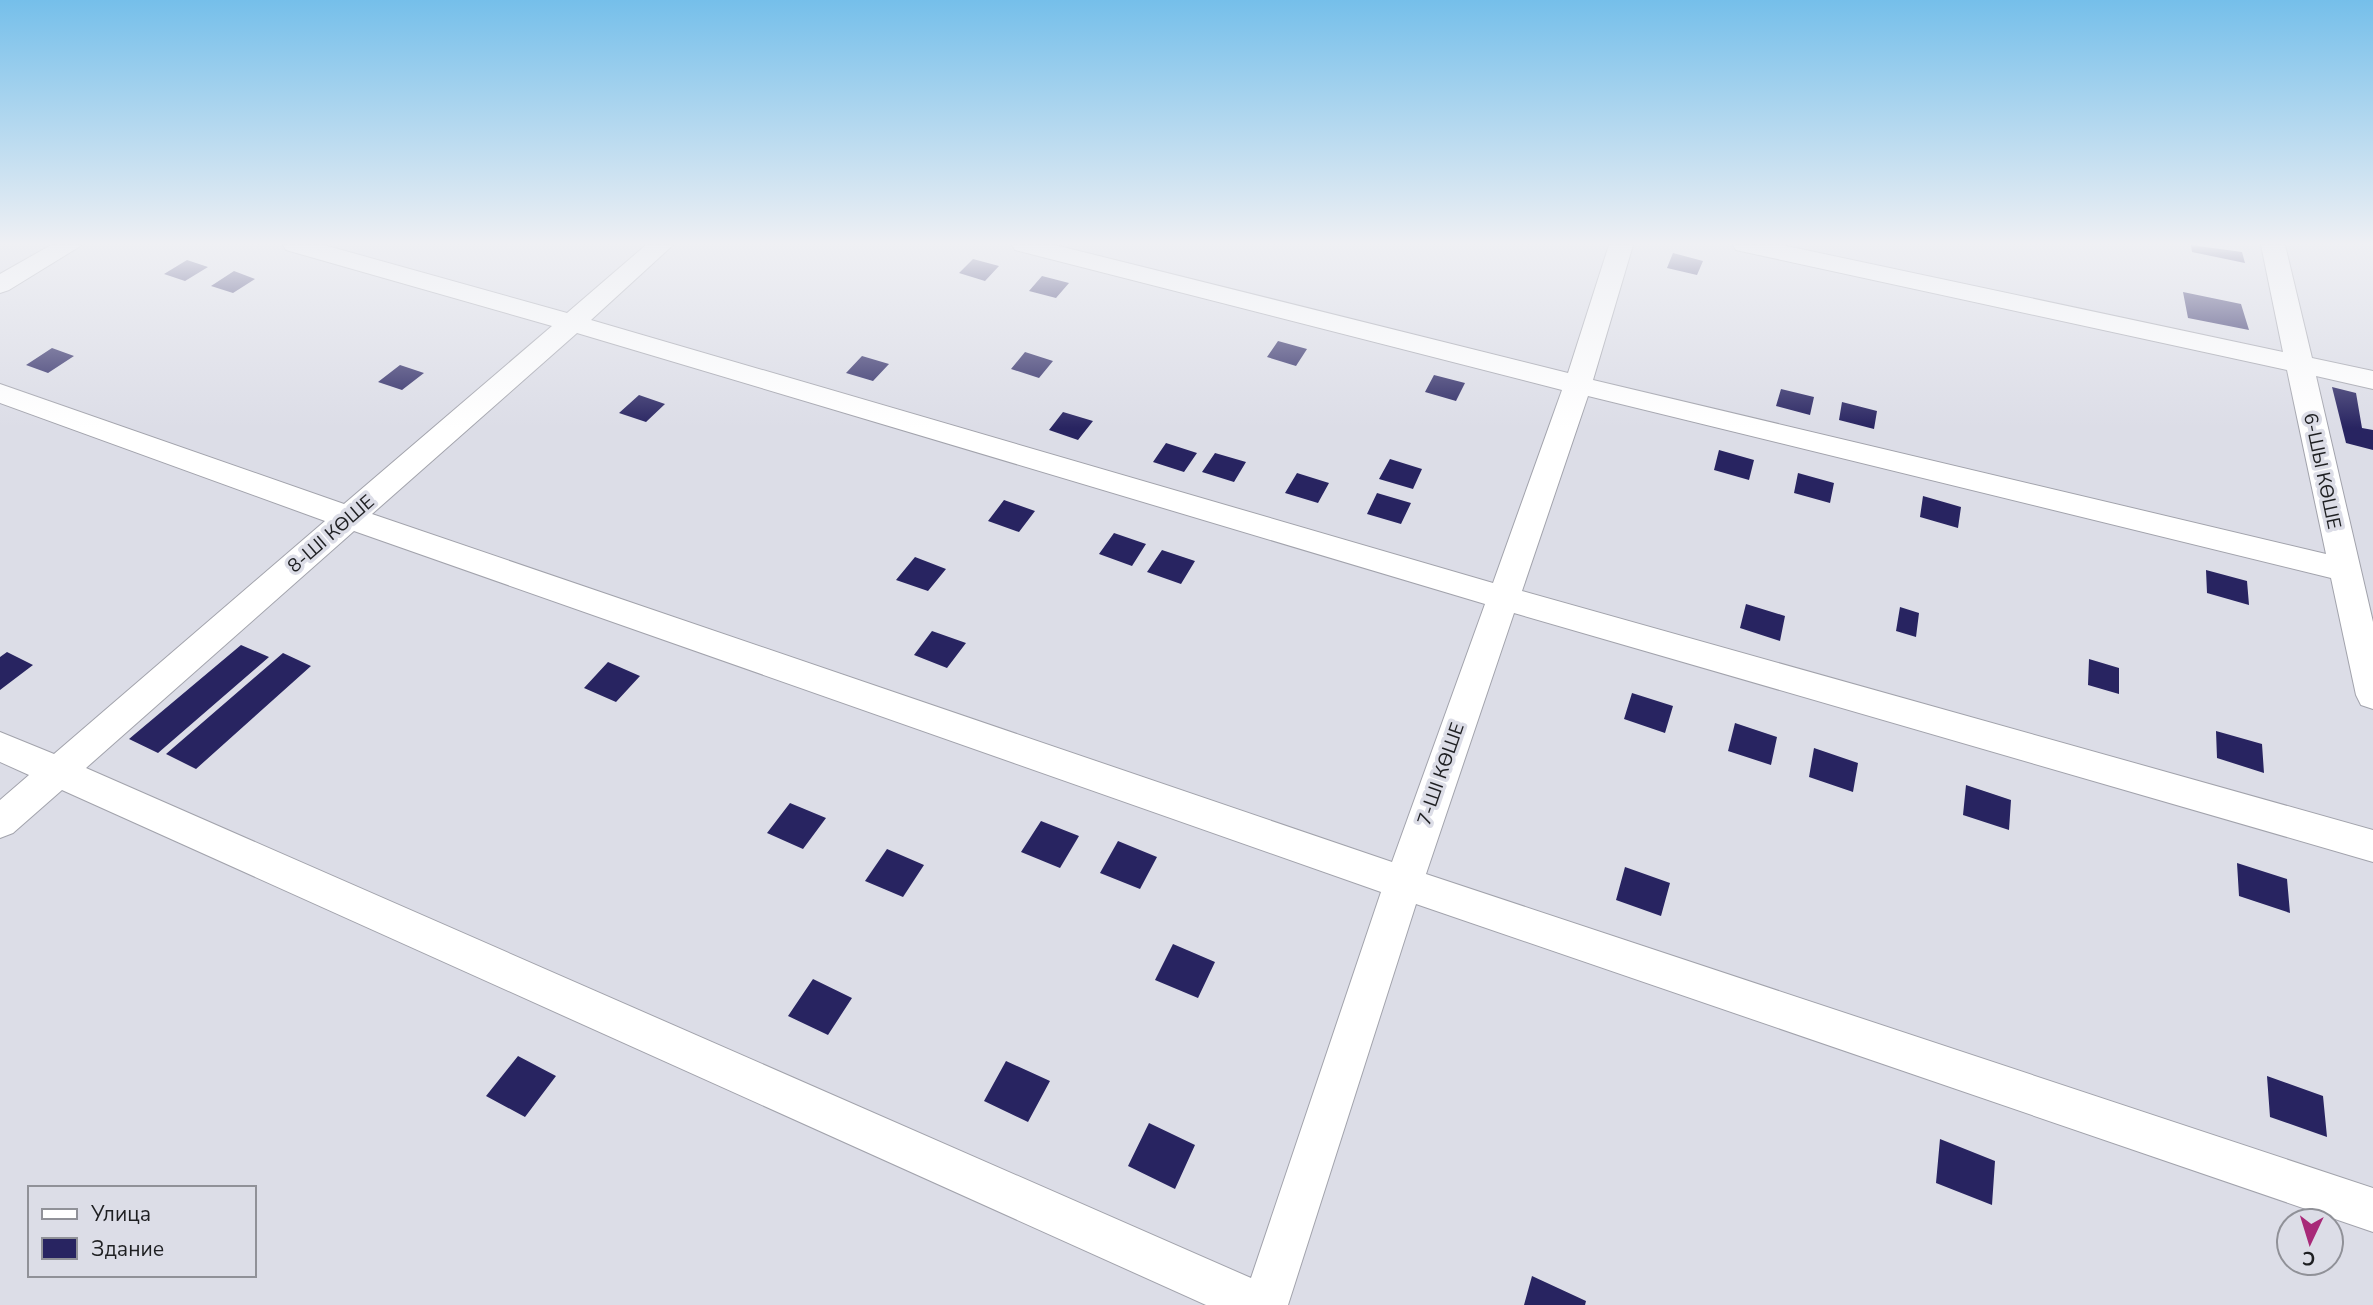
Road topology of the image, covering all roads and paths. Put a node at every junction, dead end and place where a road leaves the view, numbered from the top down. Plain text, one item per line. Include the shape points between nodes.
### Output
1 (512, 306) edge
2 (592, 306) edge
3 (1265, 306) edge
4 (1602, 306) edge
5 (2022, 306) edge
6 (2286, 306) edge
7 (573, 323) junction
8 (2299, 367) junction
9 (2373, 380) edge
10 (1578, 385) junction
11 (0, 393) edge
12 (348, 519) junction
13 (2344, 570) junction
14 (1501, 597) junction
15 (2373, 695) edge
16 (0, 746) edge
17 (57, 772) junction
18 (0, 822) edge
19 (2373, 846) edge
20 (1403, 885) junction
21 (2373, 1210) edge
22 (1259, 1305) edge
23 (1265, 1305) edge

1 - 7 lane
2 - 7 lane, 8-ШІ КӨШЕ
3 - 10 lane
4 - 10 lane, 7-ШІ КӨШЕ
5 - 8 lane
6 - 8 lane, 6-ШЫ КӨШЕ
7 - 12 lane, 8-ШІ КӨШЕ
7 - 14 lane
8 - 9 lane
8 - 13 lane, 6-ШЫ КӨШЕ
10 - 13 lane
10 - 14 lane, 7-ШІ КӨШЕ
11 - 12 lane
12 - 17 lane, 8-ШІ КӨШЕ
12 - 20 lane
13 - 15 lane, 6-ШЫ КӨШЕ
14 - 19 lane
14 - 20 lane, 7-ШІ КӨШЕ
16 - 17 lane
17 - 18 lane, 8-ШІ КӨШЕ
17 - 22 lane
20 - 21 lane
20 - 23 lane, 7-ШІ КӨШЕ

